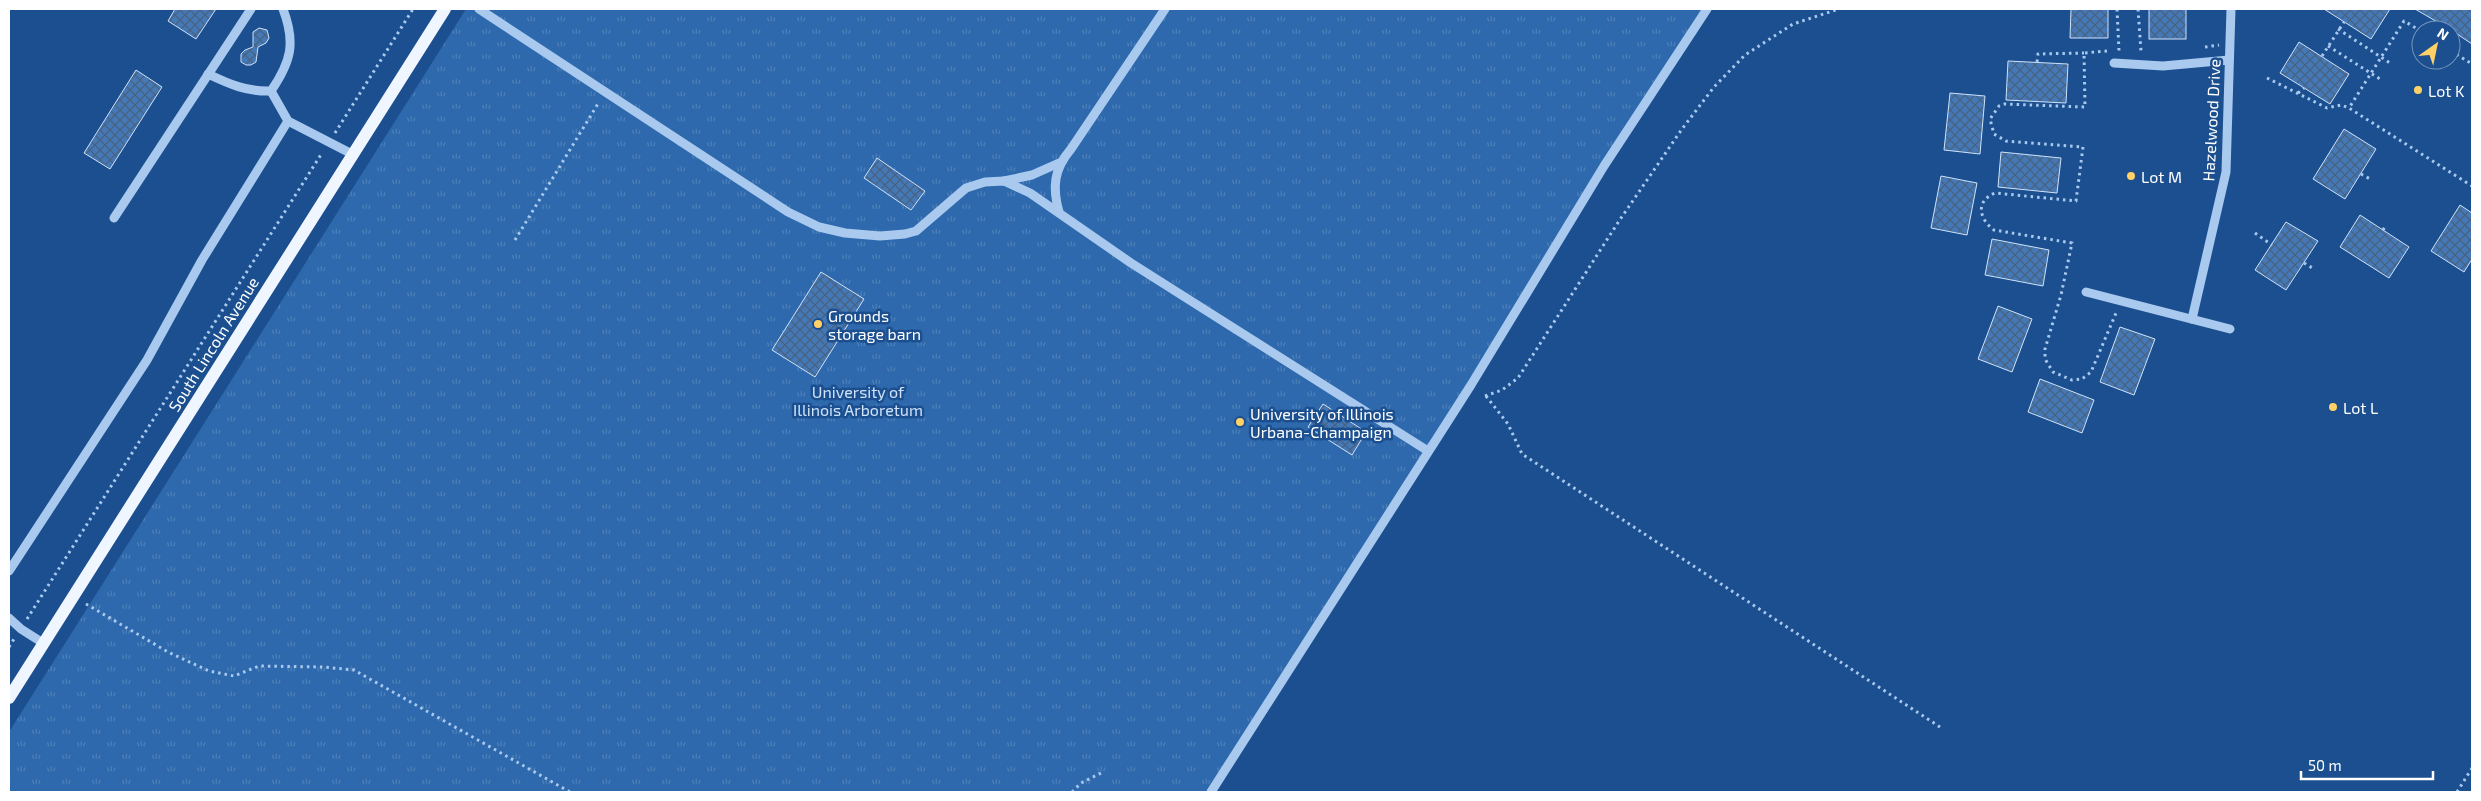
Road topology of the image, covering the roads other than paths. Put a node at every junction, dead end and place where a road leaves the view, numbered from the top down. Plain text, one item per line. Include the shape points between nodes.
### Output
1 (251, 9) edge
2 (283, 9) edge
3 (445, 9) edge
4 (479, 9) edge
5 (1165, 9) edge
6 (1706, 9) edge
7 (2231, 9) edge
8 (2229, 60) junction
9 (2114, 64) dead end
10 (208, 74) junction
11 (271, 92) junction
12 (288, 121) junction
13 (352, 154) junction
14 (1059, 163) junction
15 (1004, 181) junction
16 (1059, 212) junction
17 (114, 218) dead end
18 (2086, 292) dead end
19 (2192, 319) junction
20 (2230, 329) dead end
21 (1428, 451) junction
22 (9, 571) edge
23 (9, 618) edge
24 (43, 643) junction
25 (9, 698) edge
26 (1211, 792) edge

1 - 10 street
2 - 11 street via 290,25 292,50
3 - 13 main road, South Lincoln Avenue
4 - 15 street via 788,212 819,227 880,236 905,234 916,231 966,188
5 - 14 street
6 - 21 street via 1604,166
7 - 8 street, Hazelwood Drive
8 - 9 street via 2163,66
8 - 19 street, Hazelwood Drive via 2226,172
10 - 11 street via 240,88
10 - 17 street
11 - 12 street
12 - 13 street
12 - 22 street via 202,260 148,360
13 - 24 main road, South Lincoln Avenue
14 - 15 street via 1032,175
14 - 16 street via 1055,188
15 - 16 street via 1030,192
16 - 21 street via 1130,263
18 - 19 street
19 - 20 street
21 - 26 street
23 - 24 street
24 - 25 main road, South Lincoln Avenue

